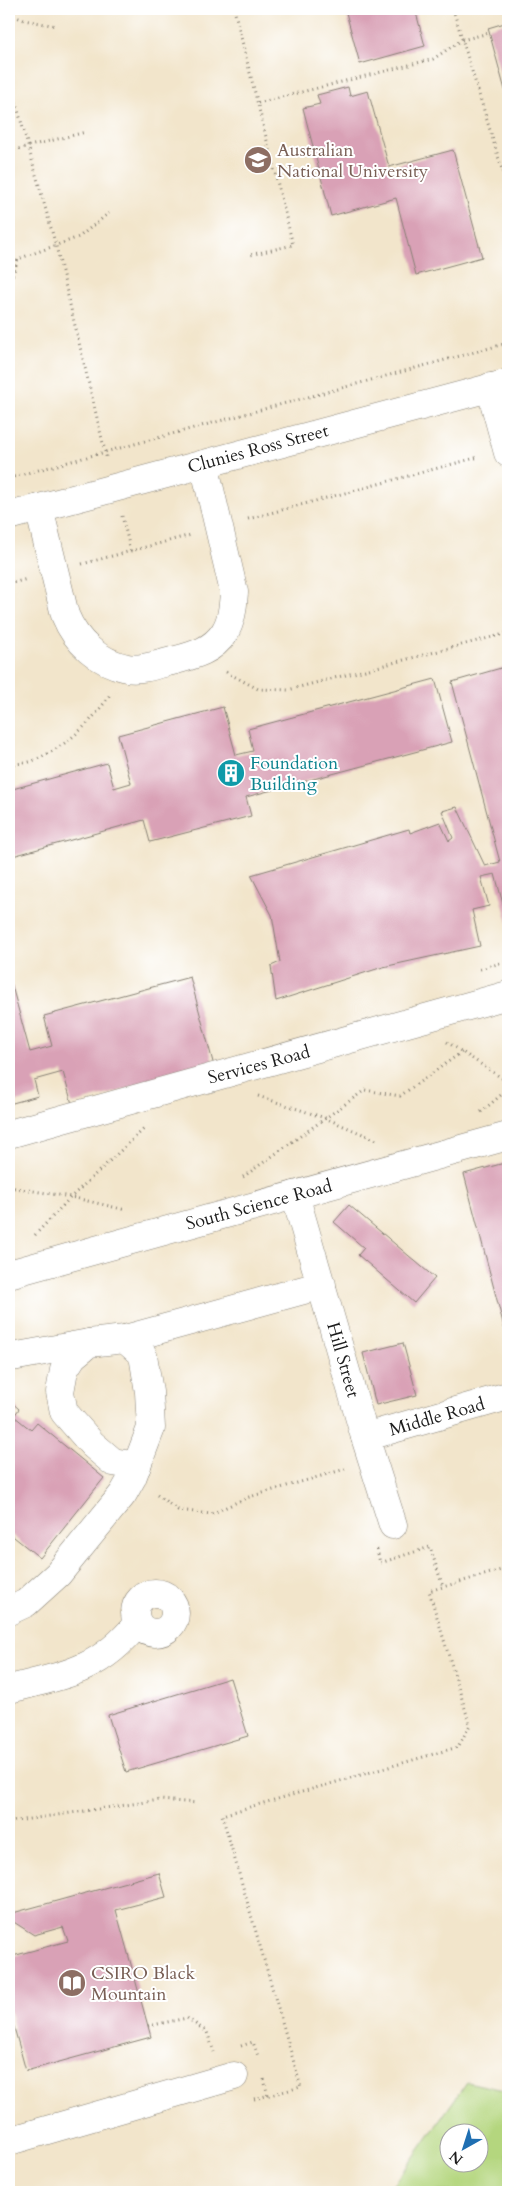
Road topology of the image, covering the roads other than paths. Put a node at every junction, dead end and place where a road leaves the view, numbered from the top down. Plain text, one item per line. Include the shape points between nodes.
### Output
1 (499, 385) edge
2 (508, 451) edge
3 (204, 464) junction
4 (39, 508) junction
5 (9, 516) edge
6 (508, 995) edge
7 (9, 1134) edge
8 (508, 1136) edge
9 (295, 1195) junction
10 (9, 1274) edge
11 (322, 1286) junction
12 (125, 1339) junction
13 (89, 1343) junction
14 (9, 1356) edge
15 (508, 1396) edge
16 (369, 1449) junction
17 (135, 1472) junction
18 (393, 1525) dead end
19 (9, 1610) edge
20 (137, 1624) dead end
21 (9, 1689) edge
22 (234, 2076) dead end
23 (9, 2141) edge

1 - 2 street
1 - 3 street, Clunies Ross Street
3 - 4 street, Clunies Ross Street
3 - 4 street via 234,592 232,613 225,632 213,646 198,655 128,668 82,644 65,616
4 - 5 street, Clunies Ross Street
6 - 7 street, Services Road
8 - 9 street, South Science Road
9 - 10 street, South Science Road
9 - 11 street, Hill Street
11 - 12 street
11 - 16 street, Hill Street
12 - 13 street
12 - 17 street via 143,1356 149,1392 151,1428
13 - 14 street
13 - 17 street via 72,1356 64,1370 60,1392 64,1412 113,1462
15 - 16 street, Middle Road
16 - 18 street, Hill Street
17 - 19 street via 123,1494 58,1574 26,1603
20 - 21 street via 119,1645 79,1671
22 - 23 street

